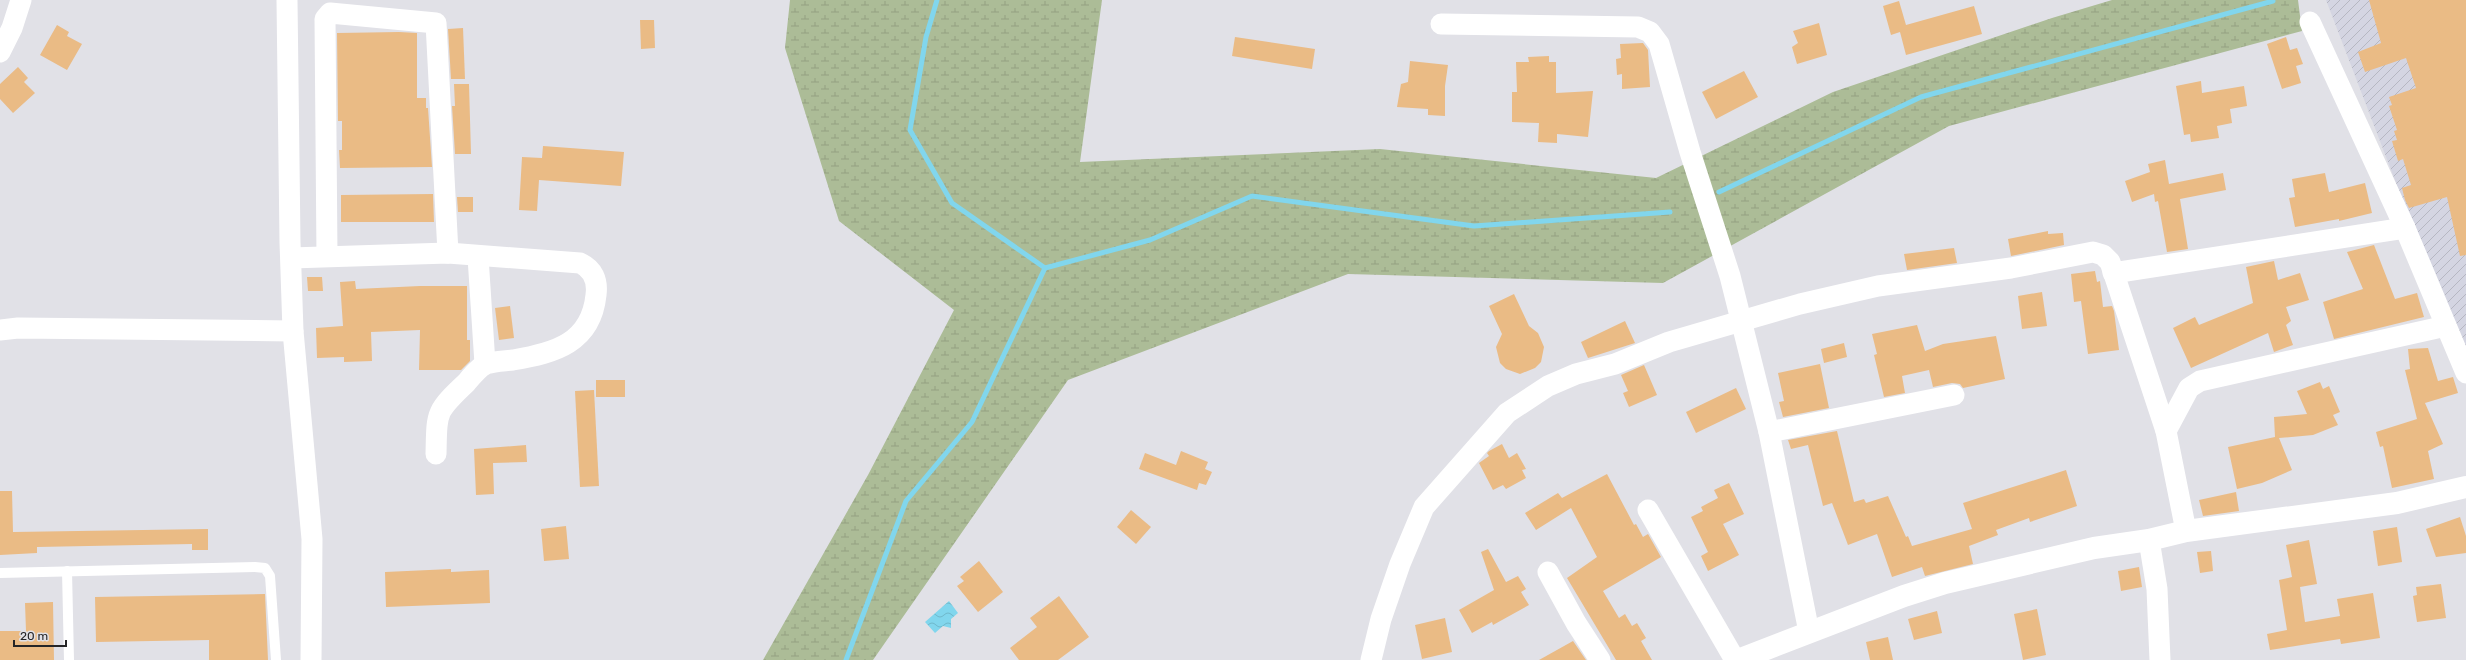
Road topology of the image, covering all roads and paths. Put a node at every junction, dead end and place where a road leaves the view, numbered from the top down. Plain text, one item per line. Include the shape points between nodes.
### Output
1 (21, 0) edge
2 (287, 0) edge
3 (2310, 22) dead end
4 (1441, 24) dead end
5 (0, 52) edge
6 (2405, 228) junction
7 (448, 254) junction
8 (328, 256) junction
9 (478, 257) junction
10 (291, 258) junction
11 (2113, 273) junction
12 (1740, 320) junction
13 (2446, 326) junction
14 (0, 330) edge
15 (293, 331) junction
16 (485, 364) junction
17 (2466, 373) edge
18 (1954, 395) dead end
19 (2166, 431) junction
20 (1769, 432) junction
21 (436, 454) dead end
22 (2466, 487) edge
23 (1648, 510) dead end
24 (2186, 531) junction
25 (2149, 540) junction
26 (67, 571) junction
27 (1548, 572) dead end
28 (0, 573) edge
29 (1809, 632) junction
30 (69, 660) edge
31 (276, 660) edge
32 (311, 660) edge
33 (1371, 660) edge
34 (1600, 660) edge
35 (1736, 660) edge
36 (2160, 660) edge

1 - 5 street via 12,28
2 - 10 street
3 - 6 street
4 - 12 street via 1638,27 1650,32 1658,44 1730,276
6 - 11 street
6 - 13 street
7 - 8 street
7 - 8 street via 436,22 330,13 325,18
7 - 9 street
8 - 10 street
9 - 16 street
9 - 16 street via 580,263 591,271 595,279 596,294 592,317 584,331 566,345 542,355
10 - 15 street
11 - 12 street via 2110,262 2103,255 2093,252 2011,268 1878,286
11 - 19 street
12 - 20 street
12 - 33 street via 1669,342 1615,364 1576,374 1548,386 1507,413 1424,507 1416,522 1381,619
13 - 17 street
13 - 19 street via 2200,381 2189,388
14 - 15 street via 18,328
15 - 32 street via 312,539
16 - 21 street via 442,407 437,426
18 - 20 street
19 - 24 street
20 - 29 street
22 - 24 street via 2397,503
23 - 35 street
24 - 25 street
25 - 29 street via 2094,548 1945,583
25 - 36 street via 2157,590
26 - 28 lane
26 - 30 lane
26 - 31 lane via 265,568 270,576
27 - 34 street
29 - 35 street

